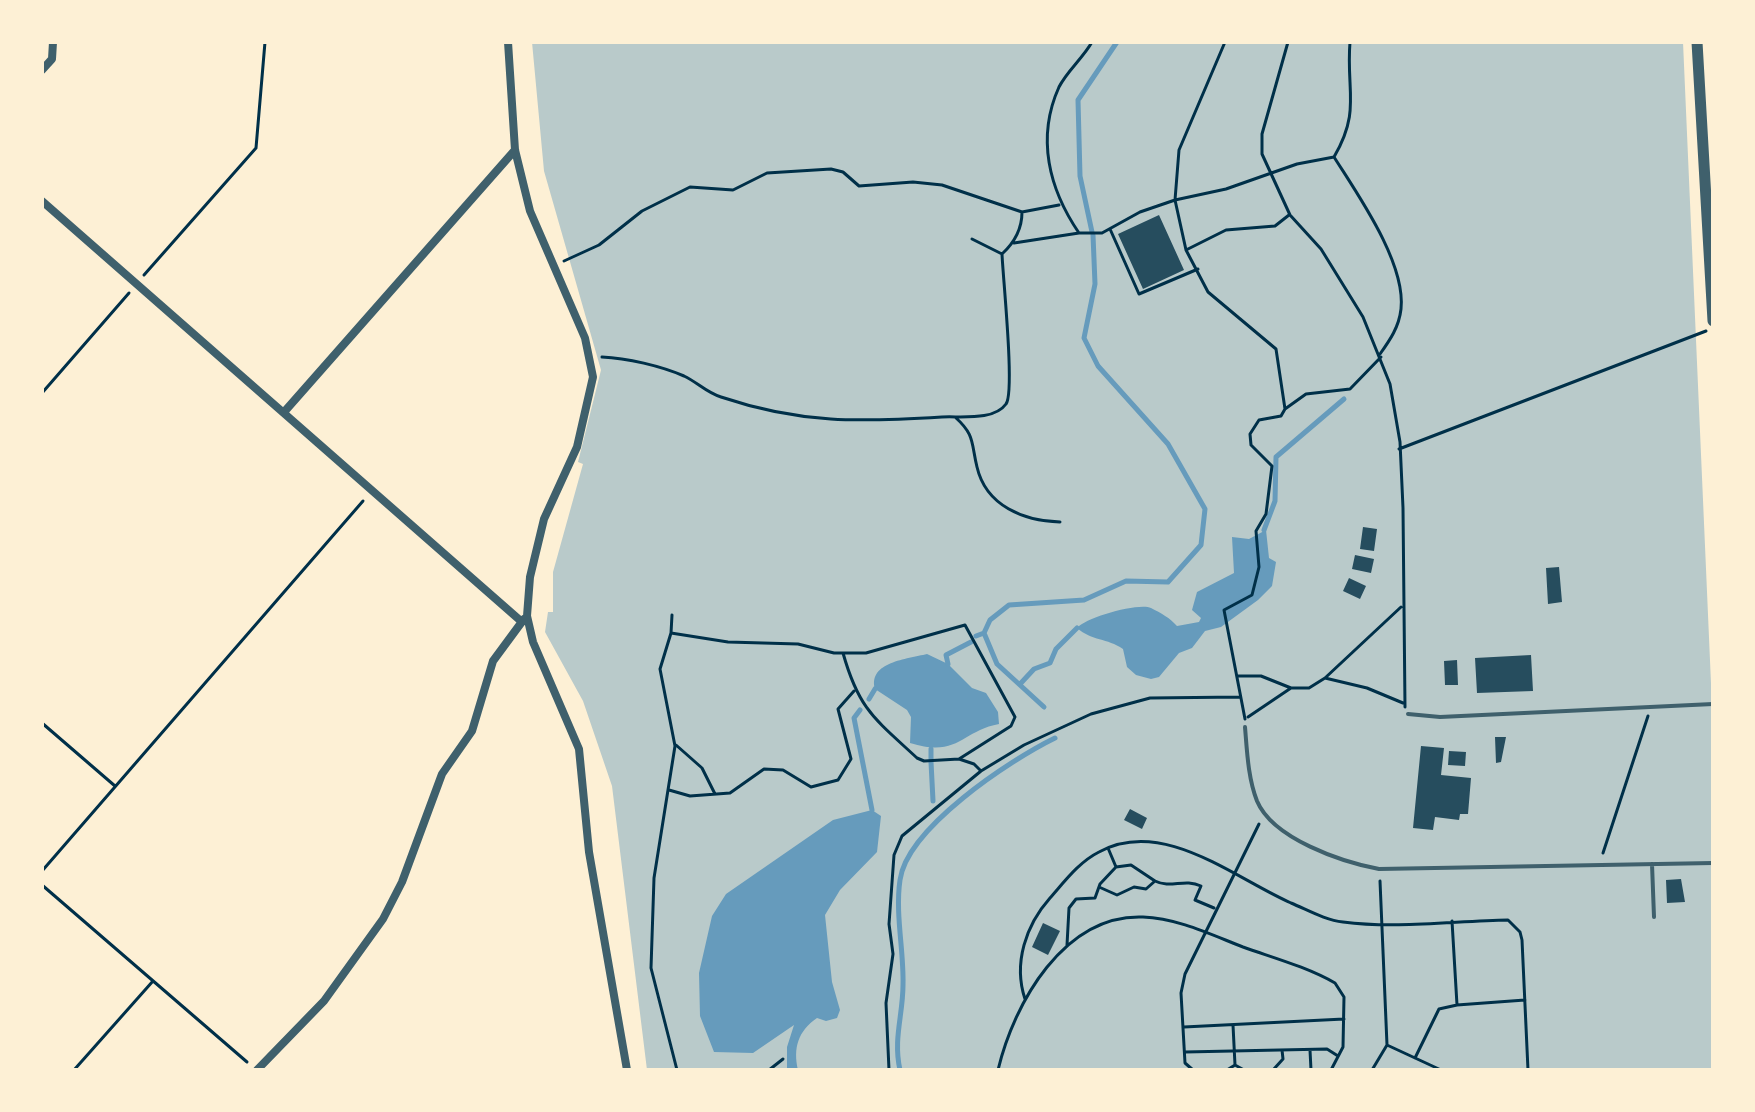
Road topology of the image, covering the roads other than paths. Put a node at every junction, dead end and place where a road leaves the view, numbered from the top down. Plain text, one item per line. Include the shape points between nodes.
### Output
1 (53, 42) edge
2 (508, 42) edge
3 (1697, 42) edge
4 (42, 70) edge
5 (515, 150) junction
6 (42, 201) edge
7 (1713, 321) edge
8 (285, 411) junction
9 (525, 619) junction
10 (1713, 704) edge
11 (1408, 714) road end
12 (1245, 727) road end
13 (1713, 863) edge
14 (1652, 864) junction
15 (1654, 917) dead end
16 (256, 1070) edge
17 (627, 1070) edge

1 - 4 street via 52,59
2 - 5 street
3 - 7 street
5 - 8 street
5 - 9 street via 530,211 591,356 593,377 577,447 544,519
6 - 8 street
8 - 9 street
9 - 16 street via 493,661 472,731 442,774 383,919 324,1001
9 - 17 street via 579,749 589,852
10 - 11 lane via 1440,717
12 - 14 lane via 1251,779 1264,813 1322,854 1379,869
13 - 14 lane
14 - 15 lane

